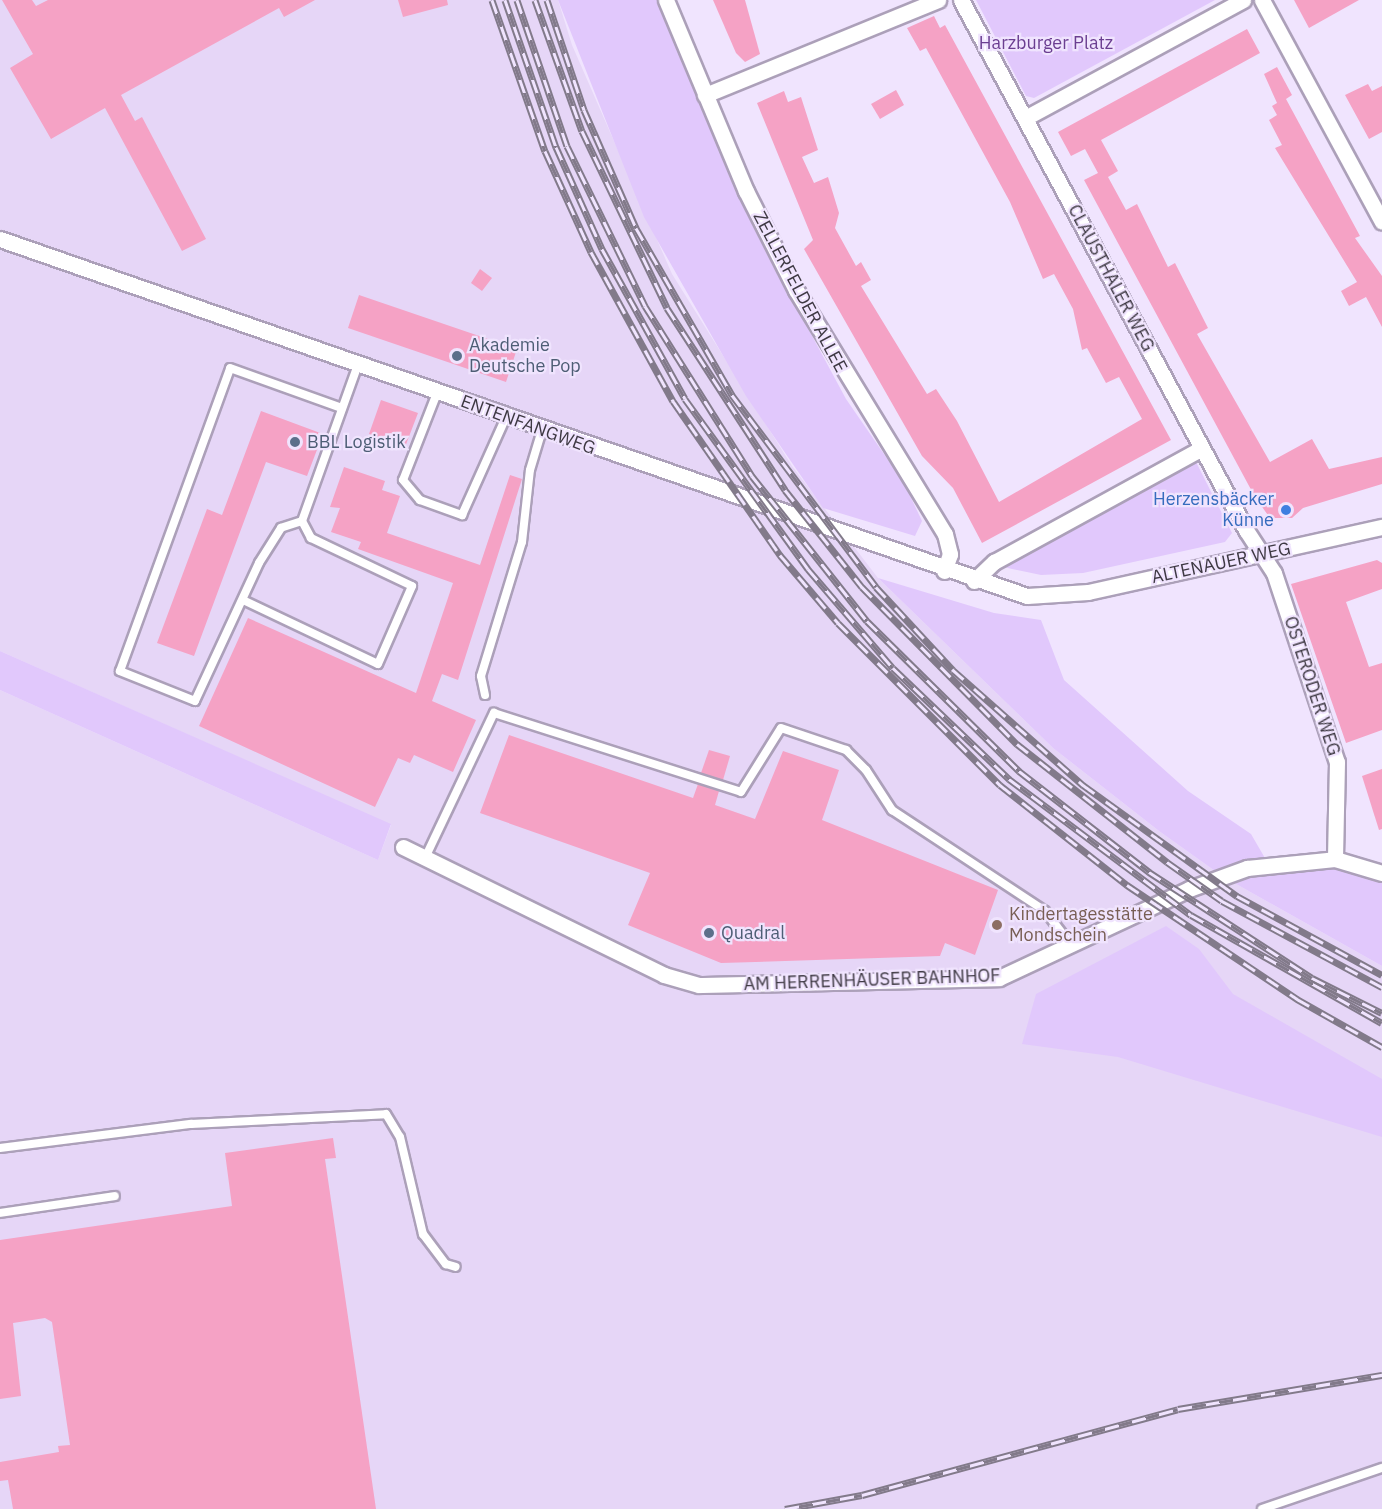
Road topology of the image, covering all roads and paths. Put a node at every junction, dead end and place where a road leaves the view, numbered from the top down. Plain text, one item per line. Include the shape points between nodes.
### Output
1 (666, 0) edge
2 (938, 0) edge
3 (960, 0) edge
4 (1243, 0) edge
5 (1262, 0) edge
6 (705, 95) junction
7 (1024, 118) junction
8 (1382, 222) edge
9 (0, 239) edge
10 (358, 365) junction
11 (437, 393) junction
12 (342, 408) junction
13 (506, 417) junction
14 (542, 430) junction
15 (1202, 448) junction
16 (302, 520) junction
17 (1382, 527) edge
18 (1262, 555) junction
19 (944, 571) junction
20 (974, 581) junction
21 (1059, 596) joint
22 (243, 600) junction
23 (485, 695) dead end
24 (403, 847) dead end
25 (425, 858) junction
26 (1335, 860) junction
27 (1382, 873) edge
28 (1072, 948) junction
29 (0, 1148) edge
30 (115, 1196) dead end
31 (0, 1213) edge
32 (456, 1267) dead end
33 (1382, 1468) edge
34 (1262, 1509) edge

1 - 6 street, ZELLERFELDER ALLEE
2 - 6 street
3 - 7 street, CLAUSTHALER WEG
4 - 7 street
5 - 8 street
6 - 19 street, ZELLERFELDER ALLEE via 796,290 945,534 950,554
7 - 15 street, CLAUSTHALER WEG
9 - 10 street, ENTENFANGWEG
10 - 11 street, ENTENFANGWEG
10 - 12 lane
11 - 13 street, ENTENFANGWEG
11 - 13 lane via 403,480 420,500 462,515
12 - 16 lane
12 - 22 lane via 230,368 120,671 195,701
13 - 14 street, ENTENFANGWEG
14 - 19 street, ENTENFANGWEG
14 - 23 lane via 530,470 522,542 481,676
15 - 18 street, CLAUSTHALER WEG
15 - 20 street via 994,562
16 - 22 lane via 281,528
16 - 22 lane via 311,538 412,586 378,664
17 - 18 street, ALTENAUER WEG
18 - 21 street, ALTENAUER WEG
18 - 26 street, OSTERODER WEG via 1278,582 1336,762
19 - 20 street, ENTENFANGWEG
20 - 21 street, ENTENFANGWEG via 1026,596
24 - 25 street, AM HERRENHÄUSER BAHNHOF
25 - 28 street, AM HERRENHÄUSER BAHNHOF via 664,975 699,985 999,978
25 - 28 lane via 494,713 741,792 781,728 846,750 866,770 892,810 1045,911
26 - 27 street, AM HERRENHÄUSER BAHNHOF
26 - 28 street, AM HERRENHÄUSER BAHNHOF via 1222,876
29 - 32 lane via 191,1124 386,1114 400,1137 423,1234 446,1264
30 - 31 lane
33 - 34 lane

